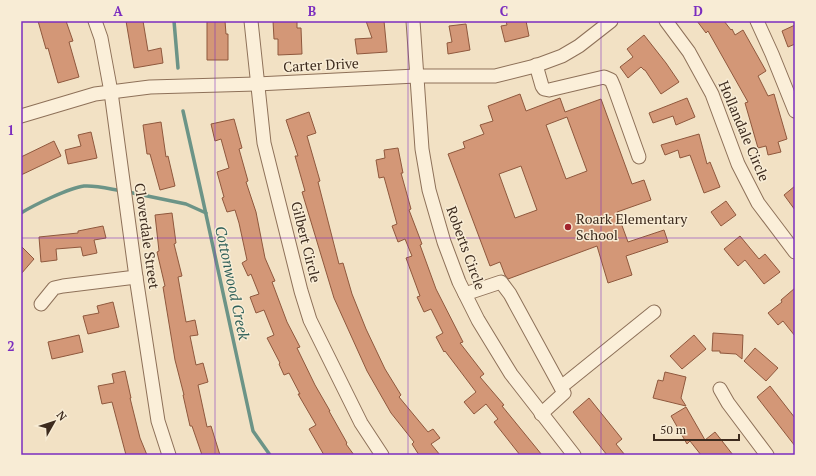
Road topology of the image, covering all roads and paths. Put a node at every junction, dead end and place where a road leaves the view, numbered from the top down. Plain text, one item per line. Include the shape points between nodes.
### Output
1 (95, 21) edge
2 (250, 21) edge
3 (413, 21) edge
4 (611, 21) edge
5 (666, 21) edge
6 (758, 21) edge
7 (536, 66) junction
8 (416, 76) junction
9 (257, 84) junction
10 (111, 92) junction
11 (795, 111) edge
12 (21, 116) edge
13 (639, 157) dead end
14 (795, 252) edge
15 (136, 277) junction
16 (465, 294) junction
17 (42, 304) dead end
18 (654, 312) dead end
19 (561, 387) junction
20 (720, 389) dead end
21 (541, 414) junction
22 (169, 455) edge
23 (382, 455) edge
24 (574, 455) edge
25 (767, 455) edge

1 - 10 street, Cloverdale Street via 101,38
2 - 9 street, Gilbert Circle
3 - 8 street, Roberts Circle
4 - 7 street, Carter Drive via 579,46
5 - 14 street, Hollandale Circle via 688,52 712,94 738,164 758,203
6 - 11 street
7 - 8 street, Carter Drive via 495,76
7 - 13 street via 542,86 548,90 604,77 611,80
8 - 9 street, Carter Drive
8 - 16 street, Roberts Circle via 422,149 429,190 444,242
9 - 10 street, Carter Drive via 164,87
9 - 23 street, Gilbert Circle via 264,143 310,320 361,423
10 - 12 street, Carter Drive via 95,94
10 - 15 street, Cloverdale Street
15 - 17 street via 54,288
15 - 22 street, Cloverdale Street via 158,421
16 - 19 street via 501,282
16 - 21 street, Roberts Circle via 511,374
18 - 19 street
19 - 21 street via 564,393
20 - 25 street via 728,404
21 - 24 street, Roberts Circle

